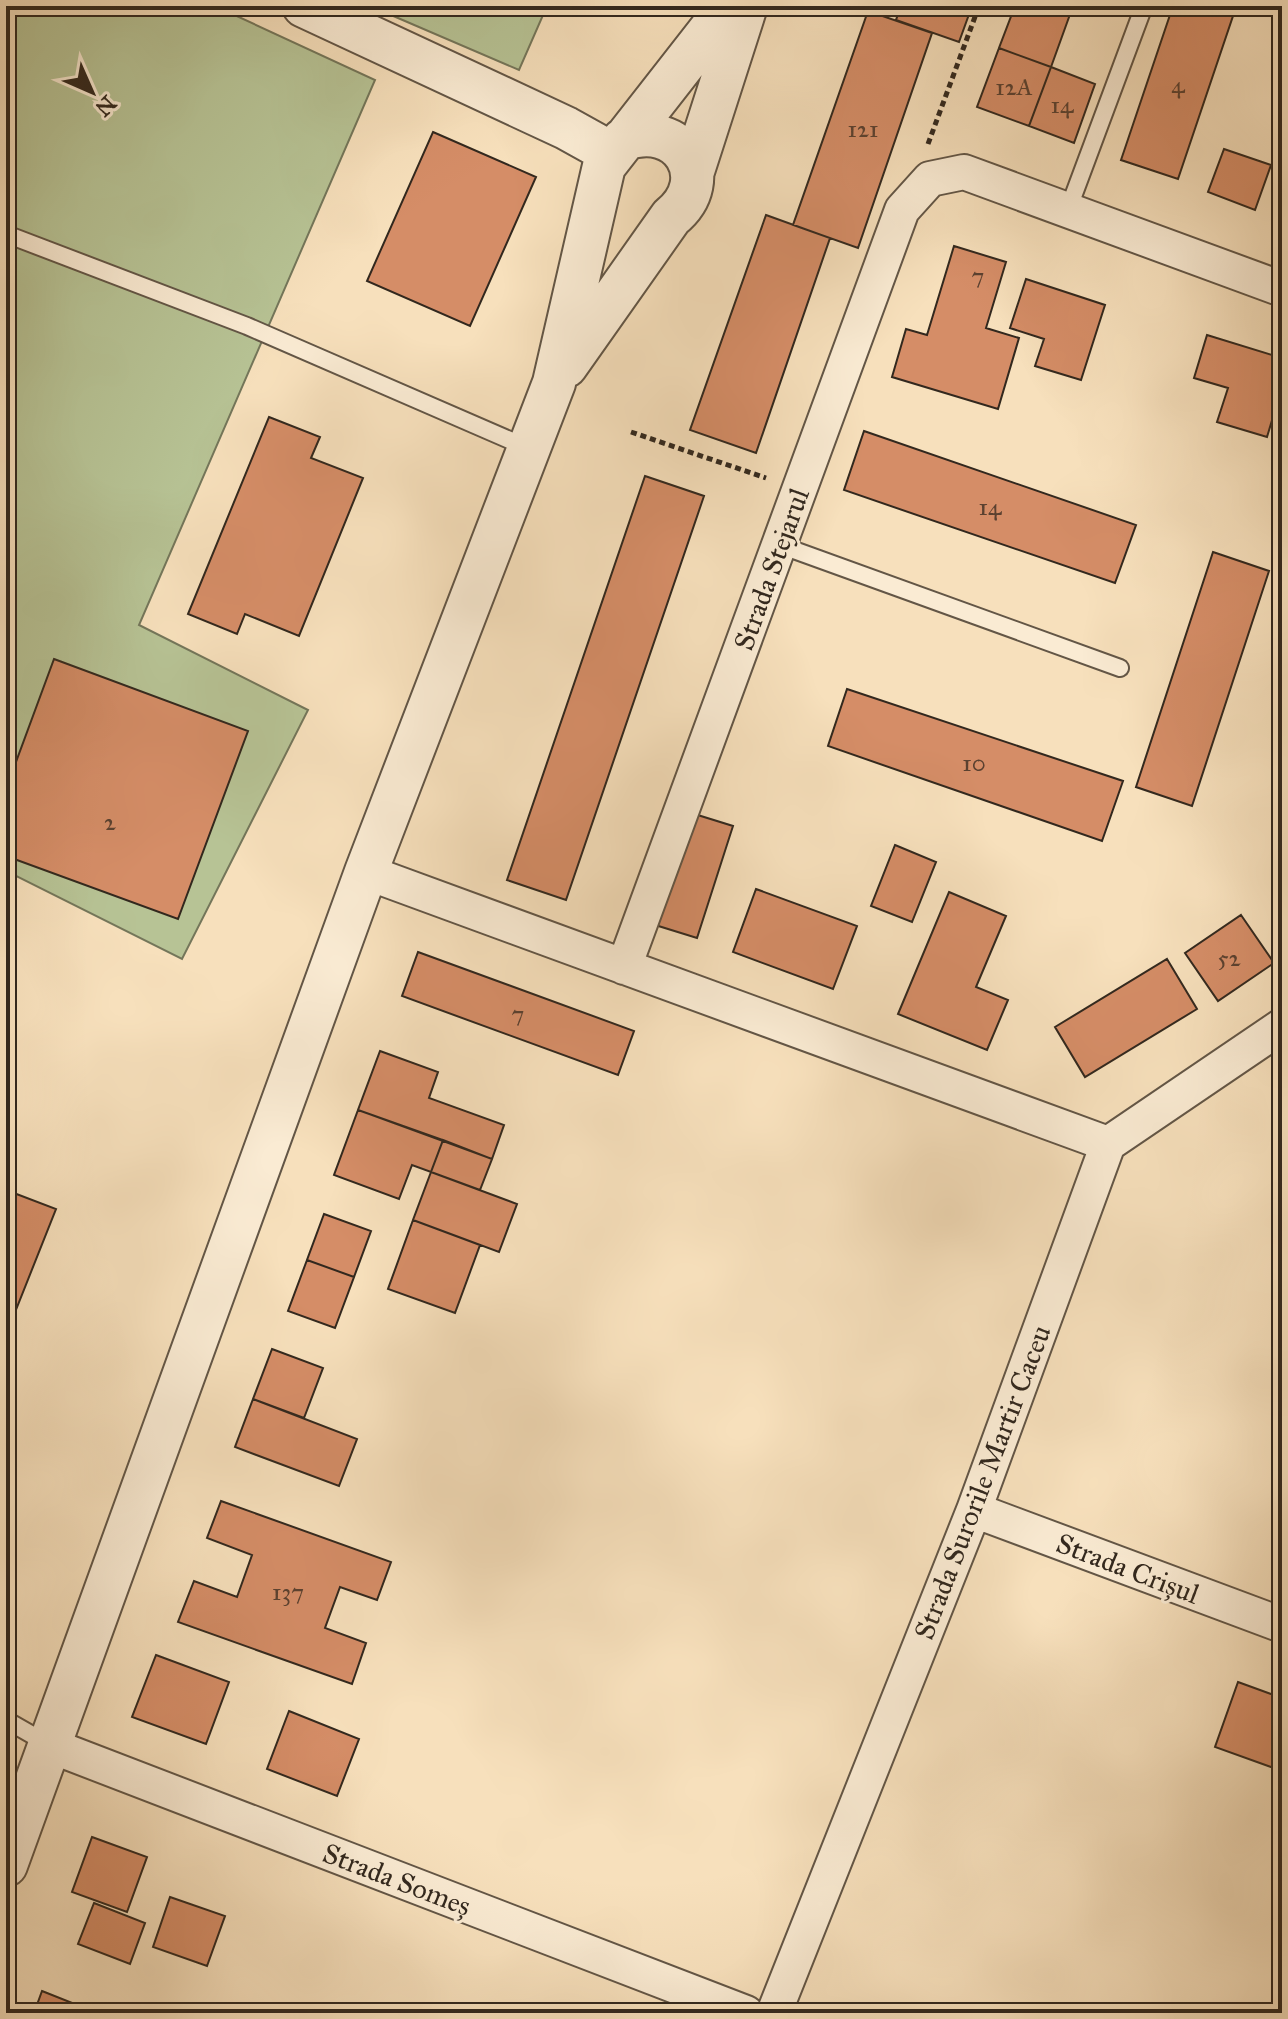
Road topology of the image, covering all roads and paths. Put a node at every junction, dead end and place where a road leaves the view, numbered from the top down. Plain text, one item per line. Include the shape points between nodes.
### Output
1 (304, 6) edge
2 (729, 6) edge
3 (746, 6) edge
4 (979, 6) edge
5 (1144, 6) edge
6 (612, 158) junction
7 (692, 174) junction
8 (930, 179) junction
9 (1068, 210) junction
10 (671, 217) junction
11 (6, 234) edge
12 (1282, 289) edge
13 (554, 383) junction
14 (631, 432) dead end
15 (529, 448) junction
16 (800, 490) junction
17 (780, 545) junction
18 (1120, 668) dead end
19 (366, 872) junction
20 (624, 967) junction
21 (1282, 1026) edge
22 (1108, 1144) junction
23 (974, 1510) junction
24 (1282, 1625) edge
25 (6, 1720) edge
26 (49, 1745) junction
27 (6, 1865) edge
28 (746, 2013) edge
29 (774, 2013) edge

1 - 6 street via 566,128
2 - 6 street
3 - 7 street
4 - 8 path via 927,147
5 - 9 lane
6 - 7 street via 645,134 667,138 684,153
6 - 10 street via 607,199 630,220 651,223
6 - 13 street
7 - 10 street via 688,198
8 - 9 street via 964,172
8 - 16 street, Strada Stejarul via 902,210
9 - 12 street
10 - 13 street
11 - 15 lane via 247,326
13 - 15 street
14 - 16 path
15 - 19 street
16 - 17 street, Strada Stejarul
17 - 18 lane
17 - 20 street, Strada Stejarul
19 - 20 street
19 - 26 street
20 - 22 street
21 - 22 street
22 - 23 street, Strada Surorile Martir Caceu
23 - 24 street, Strada Crișul
23 - 29 street, Strada Surorile Martir Caceu
25 - 26 lane
26 - 27 street
26 - 28 street, Strada Someș

